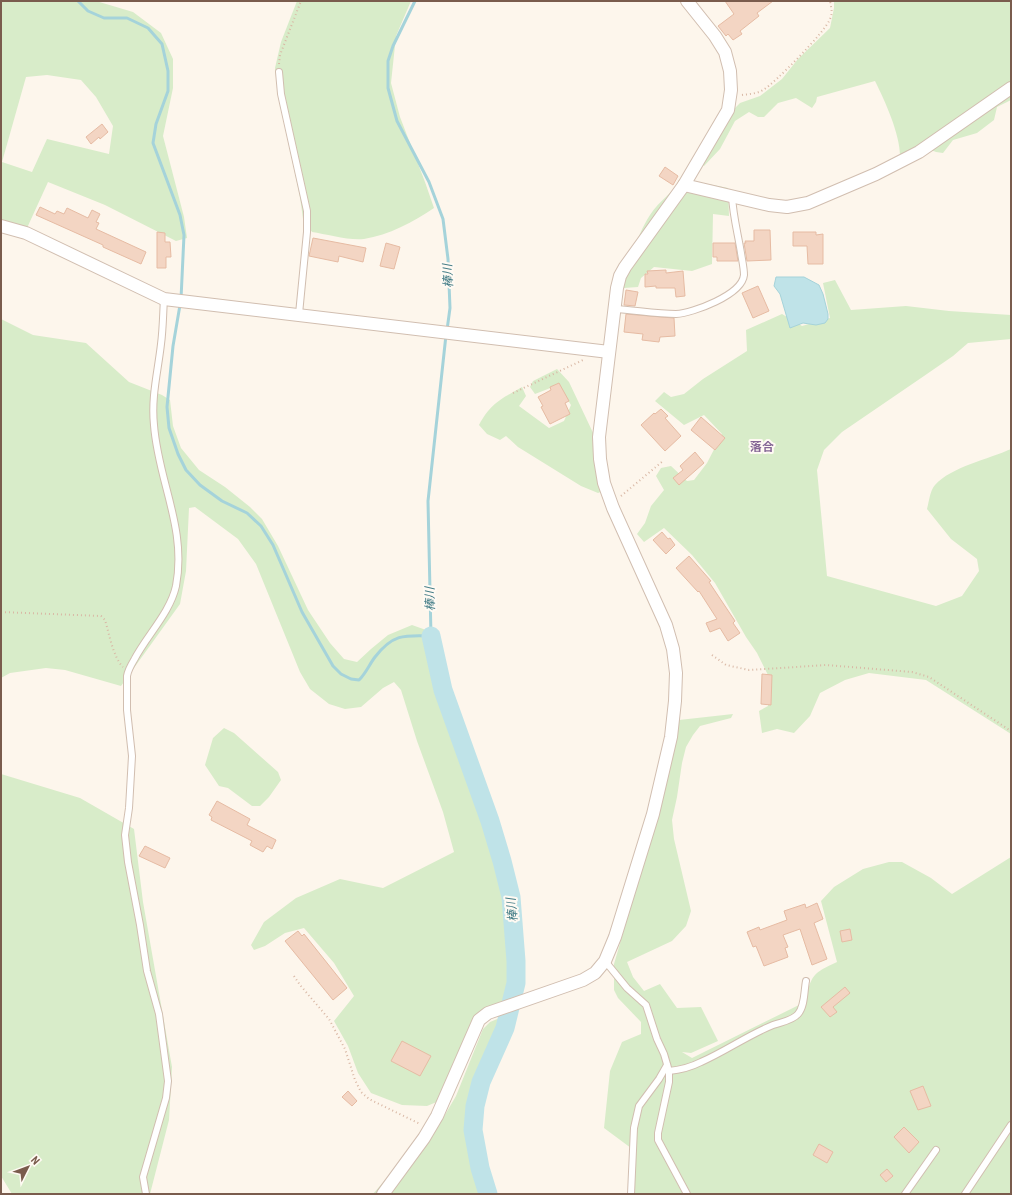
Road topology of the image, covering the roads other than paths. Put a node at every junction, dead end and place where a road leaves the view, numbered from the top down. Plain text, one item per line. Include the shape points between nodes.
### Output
1 (687, 1) edge
2 (279, 72) road end
3 (1011, 88) edge
4 (684, 185) junction
5 (732, 196) junction
6 (1, 226) edge
7 (164, 299) junction
8 (614, 308) junction
9 (299, 314) junction
10 (604, 351) junction
11 (605, 961) junction
12 (806, 981) dead end
13 (668, 1068) junction
14 (1011, 1125) edge
15 (936, 1150) dead end
16 (146, 1194) edge
17 (383, 1194) edge
18 (631, 1194) edge
19 (687, 1194) edge
20 (905, 1194) edge
21 (965, 1194) edge

1 - 4 street via 725,52 730,70 731,90 728,110
2 - 9 lane via 281,94 307,211
3 - 5 street via 919,152 876,174 808,203 787,207
4 - 5 street
4 - 8 street via 625,267 620,276
5 - 8 lane via 733,216 744,273 743,280 736,290 688,312 675,314
6 - 7 street via 26,233
7 - 9 street
7 - 16 lane via 161,343 152,402 156,446 176,525 179,560 176,587 170,603 128,672 132,756 126,842 146,971 158,1014 168,1080 166,1098 143,1177
8 - 10 street
9 - 10 street
10 - 11 street via 599,437 604,483 666,625 676,673 671,737 653,814 615,937
11 - 13 lane via 627,988 646,1005
11 - 17 street via 595,973 583,980 488,1013 479,1020 437,1116
12 - 13 lane via 801,1009 791,1019 772,1025 701,1062 678,1070
13 - 18 lane via 639,1106 634,1128
13 - 19 lane via 669,1082 658,1140
14 - 21 lane
15 - 20 lane

